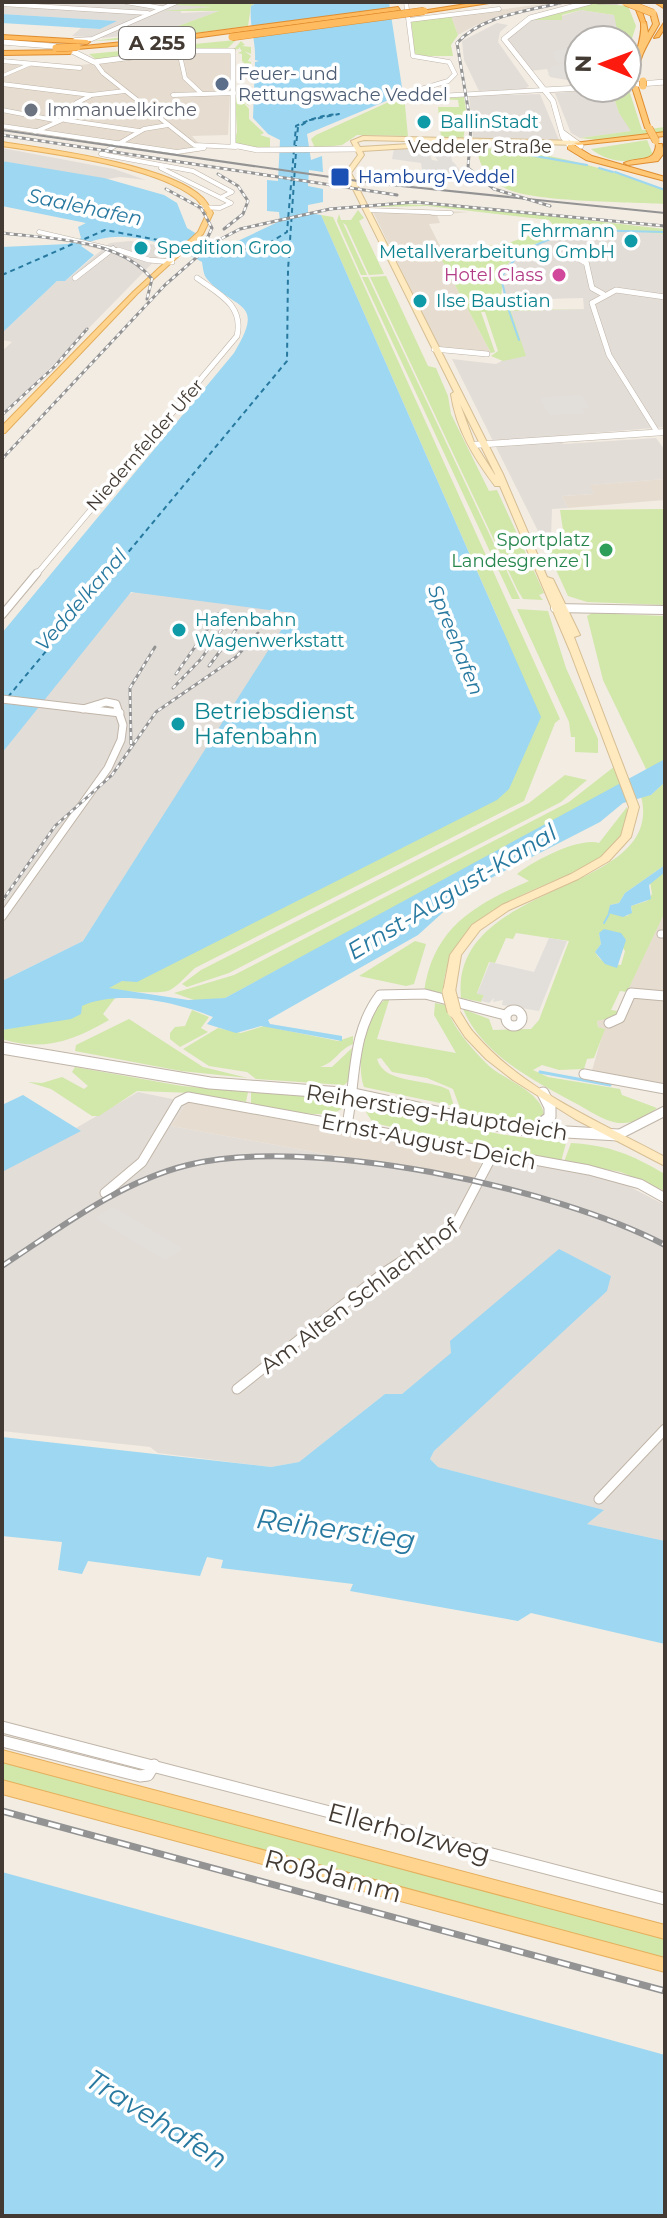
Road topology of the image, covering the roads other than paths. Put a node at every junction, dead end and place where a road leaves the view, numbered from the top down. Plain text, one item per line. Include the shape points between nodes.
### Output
1 (126, 2) edge
2 (177, 2) edge
3 (406, 2) edge
4 (436, 2) edge
5 (447, 2) edge
6 (467, 2) edge
7 (493, 2) edge
8 (590, 2) edge
9 (598, 2) edge
10 (617, 2) edge
11 (625, 2) edge
12 (636, 2) edge
13 (657, 2) edge
14 (2, 4) edge
15 (665, 7) edge
16 (162, 8) junction
17 (423, 8) junction
18 (499, 9) dead end
19 (149, 13) junction
20 (409, 20) junction
21 (665, 23) edge
22 (665, 29) edge
23 (643, 30) edge
24 (233, 34) junction
25 (656, 37) junction
26 (2, 38) edge
27 (180, 38) junction
28 (643, 44) edge
29 (62, 50) junction
30 (2, 51) edge
31 (83, 51) junction
32 (179, 51) junction
33 (2, 61) edge
34 (95, 62) junction
35 (643, 63) edge
36 (30, 64) junction
37 (80, 68) dead end
38 (2, 76) edge
39 (665, 82) edge
40 (2, 84) edge
41 (643, 84) edge
42 (563, 89) edge
43 (544, 90) junction
44 (126, 91) junction
45 (201, 93) junction
46 (234, 93) junction
47 (91, 95) junction
48 (173, 95) dead end
49 (643, 102) edge
50 (91, 107) junction
51 (147, 108) junction
52 (2, 110) edge
53 (62, 120) junction
54 (168, 125) junction
55 (2, 126) edge
56 (140, 131) junction
57 (34, 132) junction
58 (562, 132) junction
59 (371, 137) junction
60 (663, 140) edge
61 (2, 141) edge
62 (117, 144) junction
63 (574, 145) junction
64 (236, 147) junction
65 (356, 147) junction
66 (379, 147) junction
67 (204, 148) junction
68 (332, 150) junction
69 (665, 154) edge
70 (157, 166) junction
71 (190, 171) junction
72 (170, 172) junction
73 (351, 179) junction
74 (665, 179) edge
75 (181, 187) junction
76 (222, 197) junction
77 (200, 207) junction
78 (209, 209) junction
79 (367, 210) junction
80 (432, 213) dead end
81 (39, 232) dead end
82 (195, 233) junction
83 (113, 248) junction
84 (180, 249) junction
85 (162, 261) junction
86 (172, 262) junction
87 (586, 263) dead end
88 (75, 278) dead end
89 (197, 278) dead end
90 (141, 287) junction
91 (603, 294) junction
92 (664, 296) edge
93 (434, 349) junction
94 (487, 354) dead end
95 (454, 390) junction
96 (2, 431) edge
97 (661, 432) edge
98 (484, 444) junction
99 (473, 445) junction
100 (505, 493) junction
101 (564, 610) junction
102 (665, 610) edge
103 (2, 615) edge
104 (575, 651) junction
105 (2, 699) edge
106 (2, 917) edge
107 (665, 996) edge
108 (505, 1015) dead end
109 (609, 1023) dead end
110 (2, 1048) edge
111 (584, 1074) dead end
112 (665, 1089) edge
113 (543, 1093) junction
114 (354, 1094) junction
115 (665, 1111) edge
116 (347, 1125) junction
117 (532, 1131) junction
118 (618, 1135) junction
119 (493, 1154) junction
120 (665, 1162) edge
121 (105, 1193) dead end
122 (665, 1198) edge
123 (237, 1389) dead end
124 (665, 1429) edge
125 (599, 1499) dead end
126 (2, 1727) edge
127 (2, 1741) edge
128 (2, 1756) edge
129 (154, 1765) junction
130 (2, 1787) edge
131 (665, 1899) edge
132 (665, 1932) edge
133 (665, 1965) edge

1 - 16 street
2 - 16 street
3 - 20 street
4 - 17 highway
5 - 17 highway
6 - 17 highway, A 255
7 - 17 highway, A 255
8 - 43 street via 525,21 504,36 505,45
9 - 10 street
11 - 28 highway, bridge via 653,13 656,24
12 - 23 highway
13 - 15 highway
14 - 19 street
16 - 19 street
17 - 24 highway, A 255, bridge
18 - 20 street
19 - 26 street via 92,39
20 - 43 street via 413,56 449,62 455,76 424,87 419,95
21 - 25 highway
22 - 25 highway
24 - 27 highway
24 - 31 highway, A 255
25 - 35 highway
26 - 27 highway
26 - 31 street
27 - 31 highway
29 - 30 highway, A 255
29 - 30 highway, A 255
29 - 31 highway, A 255, bridge
29 - 31 highway, bridge
31 - 34 street
32 - 34 street
32 - 45 street via 185,78
32 - 46 street via 236,52
33 - 36 street
34 - 44 street
36 - 37 street
36 - 38 street
39 - 41 street
40 - 47 street
42 - 43 street
43 - 58 street via 554,103
44 - 47 street
44 - 51 street
45 - 46 street
45 - 48 street
46 - 64 street via 231,141
47 - 50 street via 76,103
49 - 60 highway, bridge
50 - 51 street
50 - 53 street
51 - 54 street
52 - 53 street
53 - 56 street
53 - 57 street
54 - 56 street
54 - 67 street
55 - 57 street
56 - 62 street
57 - 62 street
58 - 63 street
58 - 63 street
59 - 63 main road, Veddeler Straße
59 - 65 main road, Veddeler Straße
59 - 66 main road, Veddeler Straße via 381,142
60 - 63 highway
60 - 63 highway via 657,158 633,163 606,160
60 - 69 highway
61 - 75 main road via 146,172
62 - 67 street via 184,153
62 - 70 street via 101,155
63 - 66 main road, Veddeler Straße
63 - 74 highway via 589,158
64 - 67 street
64 - 68 street
65 - 66 main road, Veddeler Straße
65 - 68 street
65 - 68 street
65 - 73 main road via 361,155 349,171
66 - 73 main road
70 - 71 street
70 - 72 street
71 - 72 street
71 - 76 street via 232,192
72 - 76 street
73 - 79 main road
75 - 77 main road
75 - 78 main road via 200,196
76 - 78 street via 230,205
77 - 78 street
77 - 82 main road
78 - 82 main road via 209,221
79 - 80 street
79 - 93 main road
81 - 83 street
82 - 84 main road
83 - 85 street
83 - 88 street
84 - 85 main road
84 - 86 main road
85 - 86 street
85 - 90 main road
86 - 90 main road
87 - 91 street via 592,288
89 - 103 street, Niedernfelder Ufer via 237,309 237,336
90 - 96 main road
91 - 92 street via 635,290
91 - 97 street via 592,303 602,340 613,365
93 - 94 street
93 - 95 main road
95 - 98 main road
95 - 99 main road
97 - 98 street
98 - 99 street
98 - 100 main road
99 - 100 main road
100 - 101 main road
101 - 102 street
101 - 104 main road
101 - 104 main road
104 - 113 main road, bridge via 633,803 628,833 606,858 503,908 474,929 454,957 449,992 469,1037 492,1060
105 - 106 street via 120,713 121,740 108,768
107 - 109 street via 631,993 620,1018
108 - 114 street via 414,994 380,995 360,1029
110 - 114 street, Reiherstieg-Hauptdeich via 210,1083
111 - 112 street
113 - 117 street via 550,1117
113 - 118 main road
114 - 116 street
114 - 117 street, Reiherstieg-Hauptdeich
115 - 118 street
116 - 119 street, Ernst-August-Deich
116 - 121 street, Ernst-August-Deich via 188,1097 178,1102 136,1170
117 - 118 street, Reiherstieg-Hauptdeich
118 - 120 main road, Reiherstieg-Hauptdeich
119 - 122 street, Ernst-August-Deich via 618,1176
119 - 123 street, Am Alten Schlachthof via 454,1228 382,1274
124 - 125 street
126 - 129 street, Ellerholzweg
127 - 129 street, Ellerholzweg via 140,1776 148,1775
128 - 132 main road, Roßdamm
129 - 131 street, Ellerholzweg
130 - 133 main road, Roßdamm

